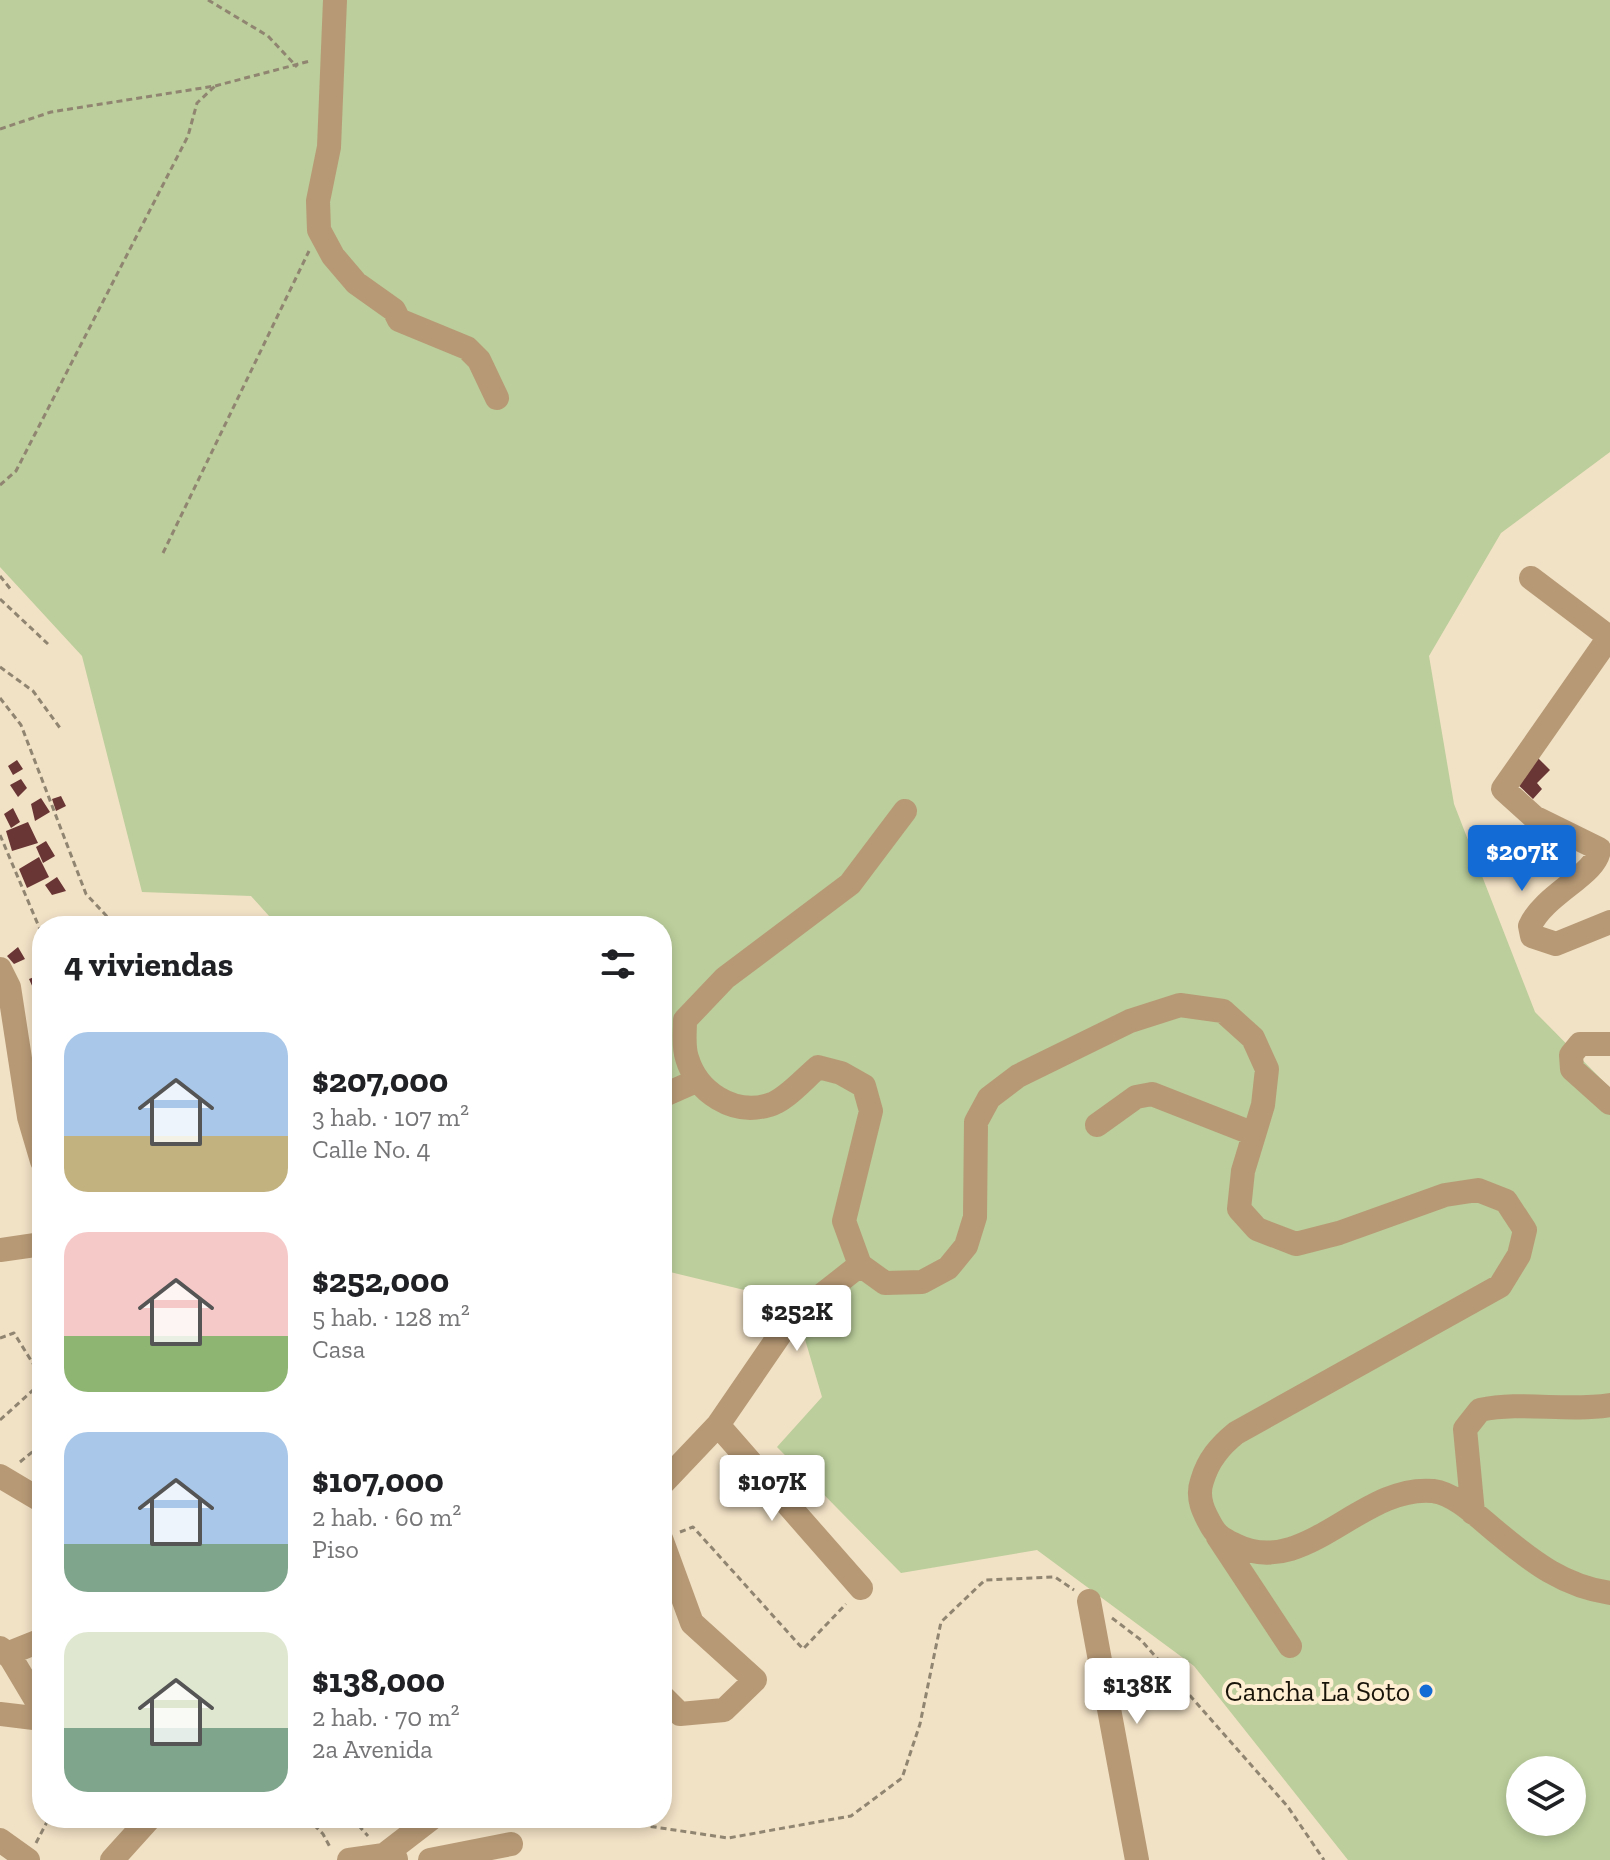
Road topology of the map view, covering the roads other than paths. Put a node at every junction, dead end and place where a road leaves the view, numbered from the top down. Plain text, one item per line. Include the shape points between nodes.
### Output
1 (335, 0) edge
2 (497, 398) dead end
3 (1531, 578) dead end
4 (1610, 636) edge
5 (905, 811) dead end
6 (1604, 841) edge
7 (1610, 922) edge
8 (0, 969) edge
9 (1610, 1044) edge
10 (696, 1081) junction
11 (672, 1092) edge
12 (1610, 1103) edge
13 (1097, 1125) dead end
14 (32, 1127) edge
15 (1254, 1134) junction
16 (32, 1245) edge
17 (0, 1250) edge
18 (860, 1265) junction
19 (1610, 1405) edge
20 (718, 1425) junction
21 (672, 1473) edge
22 (1, 1477) edge
23 (32, 1495) edge
24 (1473, 1513) junction
25 (1217, 1535) junction
26 (672, 1555) edge
27 (861, 1588) road end
28 (1610, 1593) edge
29 (1089, 1601) road end
30 (32, 1643) edge
31 (1290, 1646) dead end
32 (4, 1651) edge
33 (32, 1694) edge
34 (672, 1706) edge
35 (0, 1714) edge
36 (32, 1718) edge
37 (141, 1828) edge
38 (422, 1828) edge
39 (0, 1840) edge
40 (511, 1844) dead end
41 (391, 1858) edge
42 (28, 1860) edge
43 (112, 1860) edge
44 (349, 1860) edge
45 (430, 1860) edge
46 (1137, 1860) edge

1 - 2 street via 329,147 318,201 319,230 356,283 394,310 399,320 467,348 479,360
3 - 4 street
4 - 6 street via 1504,786 1504,792 1534,817
5 - 10 street via 850,884 725,978 685,1020 685,1055
6 - 7 street via 1593,868 1545,902 1530,926 1532,936 1556,944
8 - 14 street via 9,987
9 - 12 street via 1580,1044 1571,1055 1572,1069
10 - 11 street
10 - 18 street via 715,1097 743,1109 772,1105 818,1067 864,1086 871,1111 844,1221
13 - 15 street via 1136,1097 1152,1094
15 - 18 street via 1267,1069 1253,1038 1223,1011 1180,1005 1142,1017 1018,1076 989,1098 976,1122 975,1217 966,1246 948,1268 922,1282 885,1283
15 - 25 street via 1239,1209 1257,1229 1296,1244 1445,1195 1478,1190 1506,1201 1525,1230 1519,1255 1500,1286 1249,1425 1217,1449 1201,1483 1201,1509
16 - 17 street
18 - 20 street via 790,1320
19 - 24 street via 1480,1410 1465,1429
20 - 21 street
20 - 27 street
22 - 23 street
24 - 25 street via 1435,1491 1401,1493 1277,1554 1249,1551
24 - 28 street via 1543,1568 1580,1588
25 - 31 street
26 - 34 street via 692,1623 755,1680 724,1710 680,1714
29 - 46 street
30 - 32 street
32 - 33 street
35 - 36 street
37 - 43 street
38 - 41 street
39 - 42 street
40 - 45 street
41 - 44 street

